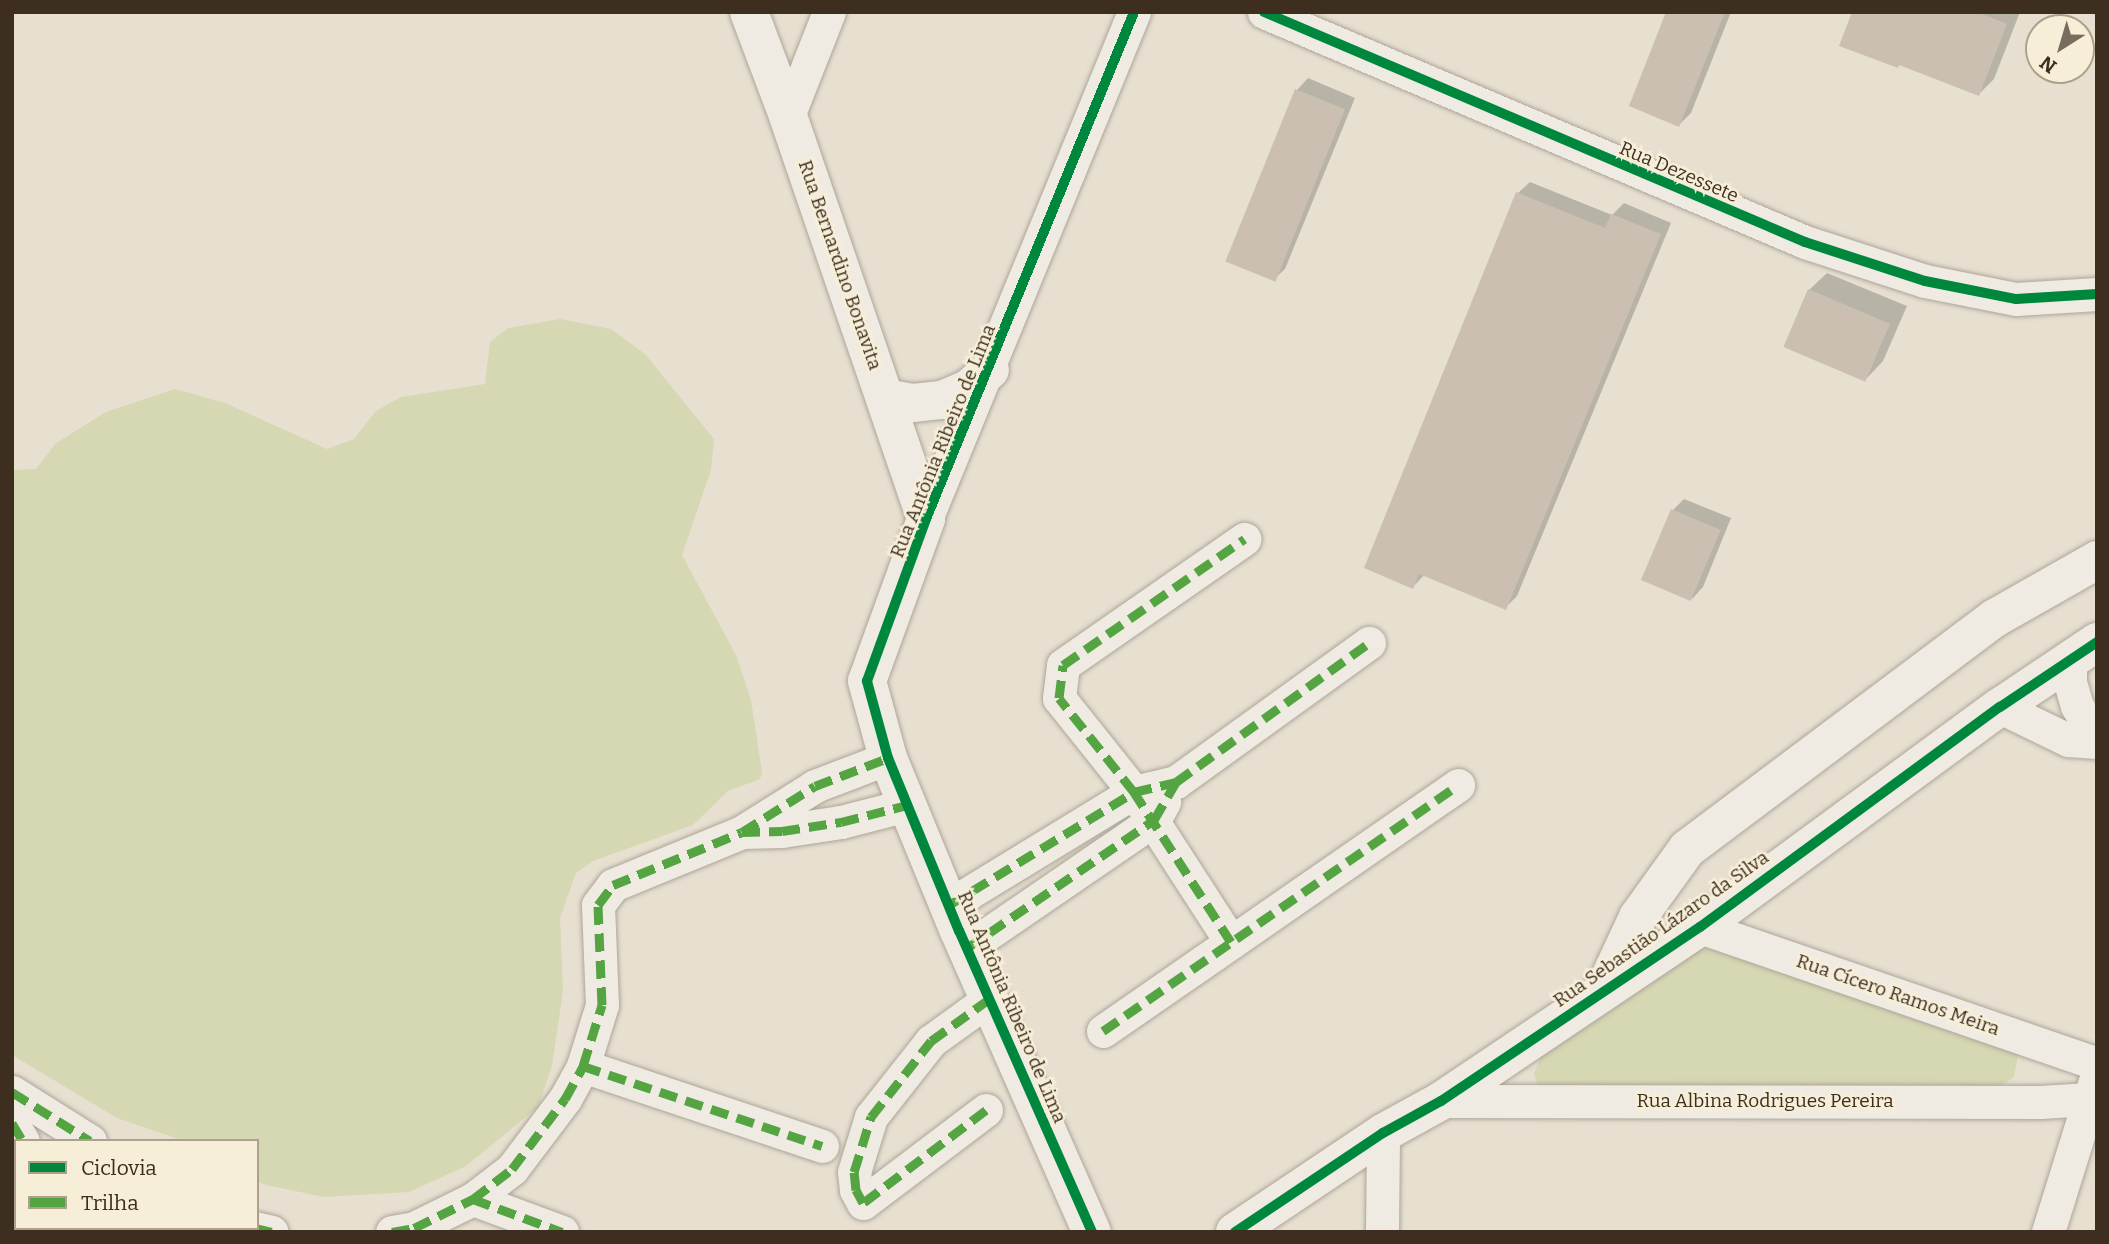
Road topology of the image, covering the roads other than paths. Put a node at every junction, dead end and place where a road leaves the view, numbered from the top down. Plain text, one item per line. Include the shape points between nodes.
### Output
1 (749, 12) edge
2 (829, 12) edge
3 (1134, 12) edge
4 (1264, 12) edge
5 (788, 116) junction
6 (2097, 293) edge
7 (990, 370) junction
8 (885, 398) junction
9 (926, 519) junction
10 (1244, 539) dead end
11 (2097, 560) edge
12 (1369, 643) dead end
13 (2083, 650) edge
14 (2000, 707) junction
15 (2097, 741) edge
16 (888, 758) junction
17 (1176, 782) junction
18 (1458, 785) dead end
19 (1134, 792) junction
20 (907, 805) junction
21 (1154, 820) junction
22 (742, 832) junction
23 (949, 905) junction
24 (1700, 927) junction
25 (1231, 942) junction
26 (967, 948) junction
27 (1604, 991) junction
28 (989, 999) junction
29 (1103, 1031) dead end
30 (2097, 1064) edge
31 (583, 1066) junction
32 (2093, 1088) edge
33 (12, 1091) edge
34 (1441, 1101) junction
35 (986, 1110) dead end
36 (12, 1124) edge
37 (1383, 1133) junction
38 (22, 1139) edge
39 (87, 1139) edge
40 (822, 1146) dead end
41 (473, 1199) junction
42 (392, 1232) edge
43 (562, 1232) edge
44 (1092, 1232) edge
45 (1235, 1232) edge
46 (1382, 1232) edge
47 (2048, 1232) edge

1 - 5 street, Rua Bernardino Bonavita
2 - 5 street
3 - 7 street, Rua Antônia Ribeiro de Lima
4 - 6 street, Rua Dezessete via 1805,242 1925,281 2015,299
5 - 8 street, Rua Bernardino Bonavita
7 - 8 street via 968,389 942,400 913,404
7 - 9 street, Rua Antônia Ribeiro de Lima
8 - 9 street, Rua Bernardino Bonavita
9 - 16 street, Rua Antônia Ribeiro de Lima via 867,681
10 - 19 street via 1063,666 1059,698
11 - 27 street, Rua Sebastião Lázaro da Silva via 1995,618 1687,849 1638,917
12 - 17 street
13 - 14 street, Rua Sebastião Lázaro da Silva
13 - 15 street via 2070,682 2077,706
14 - 15 street via 2068,740
14 - 24 street, Rua Sebastião Lázaro da Silva
16 - 20 street, Rua Antônia Ribeiro de Lima
16 - 22 street via 815,786
17 - 19 street
17 - 21 street
18 - 25 street
19 - 21 street
19 - 23 street
20 - 22 street via 841,822
20 - 23 street, Rua Antônia Ribeiro de Lima
21 - 25 street
21 - 26 street
22 - 31 street via 613,885 598,905 602,1005
23 - 26 street, Rua Antônia Ribeiro de Lima
24 - 27 street, Rua Sebastião Lázaro da Silva
24 - 30 street, Rua Cícero Ramos Meira
25 - 29 street
26 - 28 street, Rua Antônia Ribeiro de Lima
27 - 34 street, Rua Sebastião Lázaro da Silva
28 - 35 street via 931,1041 871,1117 854,1172 863,1203
28 - 44 street, Rua Antônia Ribeiro de Lima
31 - 40 street
31 - 41 street via 565,1099 512,1169
32 - 34 street, Rua Albina Rodrigues Pereira via 2040,1102
32 - 47 street
33 - 39 street
34 - 37 street, Rua Sebastião Lázaro da Silva
36 - 38 street
37 - 45 street, Rua Sebastião Lázaro da Silva
37 - 46 street
41 - 42 street via 414,1228
41 - 43 street

